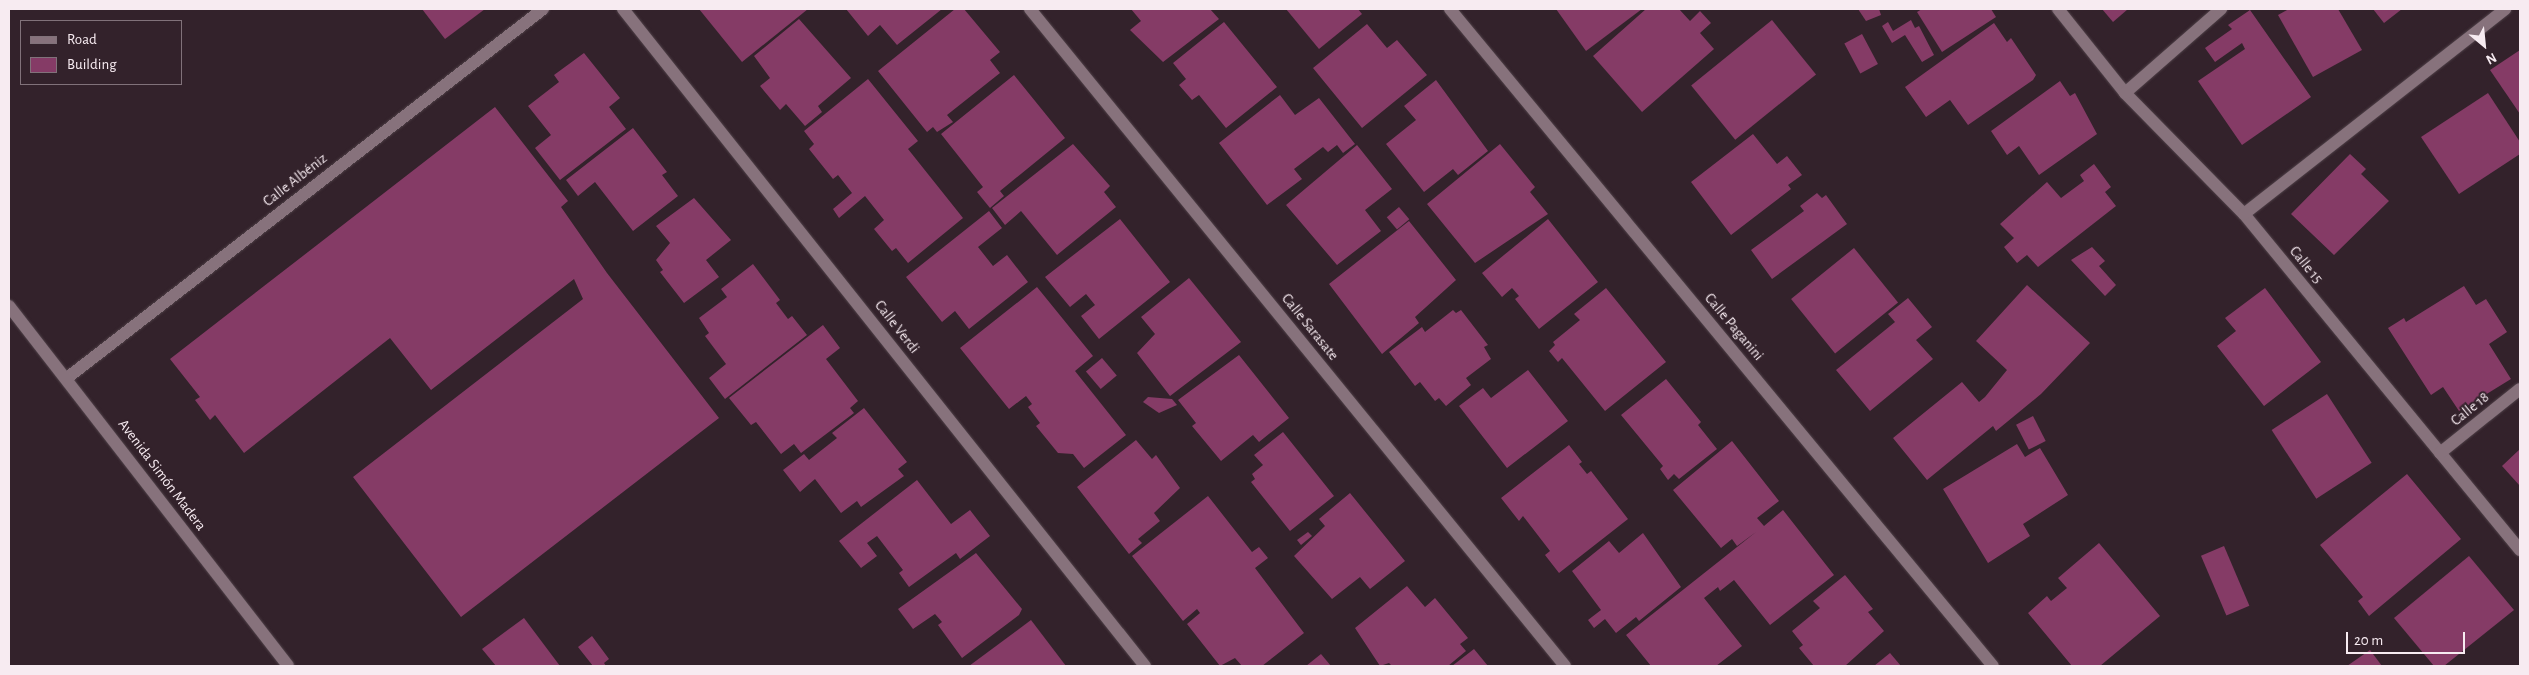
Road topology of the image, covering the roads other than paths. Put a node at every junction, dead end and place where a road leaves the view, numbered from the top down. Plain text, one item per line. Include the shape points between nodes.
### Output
1 (543, 9) edge
2 (623, 9) edge
3 (1030, 9) edge
4 (1450, 9) edge
5 (2058, 9) edge
6 (2221, 9) edge
7 (2505, 9) edge
8 (2125, 93) junction
9 (2244, 214) junction
10 (9, 306) edge
11 (67, 378) junction
12 (2520, 389) edge
13 (2440, 453) junction
14 (2520, 550) edge
15 (288, 666) edge
16 (1145, 666) edge
17 (1565, 666) edge
18 (1993, 666) edge

1 - 11 street, Calle Albéniz
2 - 16 street, Calle Verdi
3 - 17 street, Calle Sarasate
4 - 18 street, Calle Paganini
5 - 8 street, Calle 15
6 - 8 street
7 - 9 street
8 - 9 street, Calle 15
9 - 13 street, Calle 15
10 - 11 street, Avenida Simón Madera
11 - 15 street, Avenida Simón Madera
12 - 13 street, Calle 18
13 - 14 street, Calle 15

